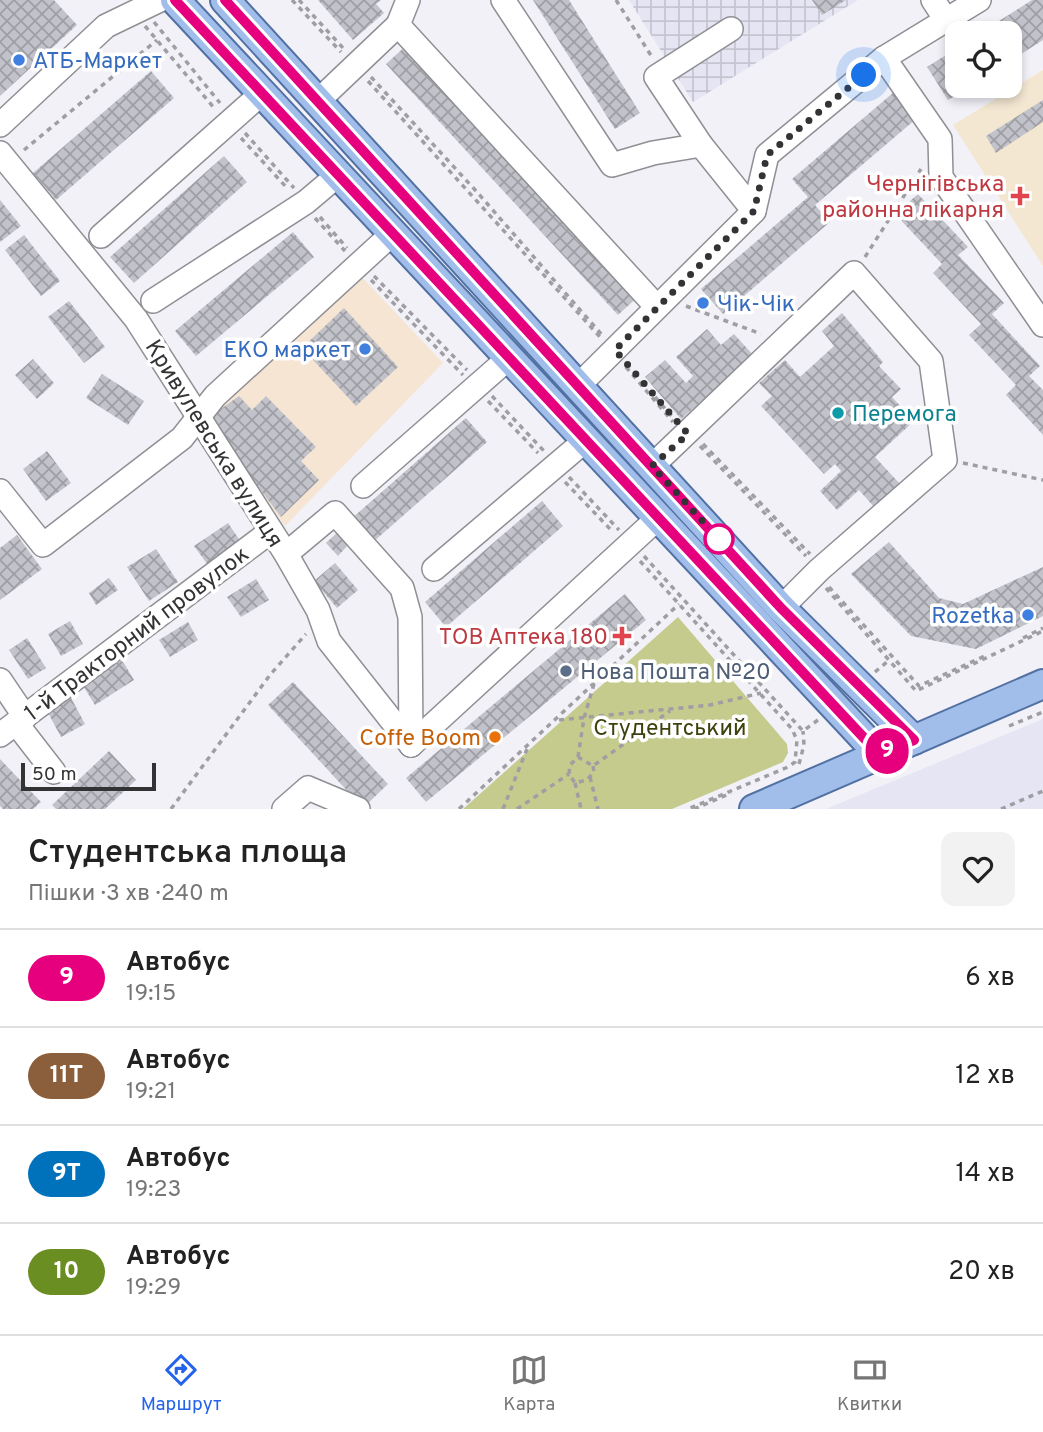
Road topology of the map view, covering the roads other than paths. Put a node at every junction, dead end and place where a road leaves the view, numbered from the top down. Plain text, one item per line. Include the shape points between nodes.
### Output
1 (175, 0) edge
2 (225, 0) edge
3 (408, 0) edge
4 (503, 0) edge
5 (933, 0) edge
6 (979, 0) edge
7 (145, 6) edge
8 (946, 20) junction
9 (398, 25) junction
10 (731, 29) dead end
11 (884, 58) junction
12 (261, 94) junction
13 (318, 102) junction
14 (3, 117) edge
15 (701, 145) junction
16 (4, 159) edge
17 (338, 175) junction
18 (754, 211) junction
19 (393, 233) junction
20 (102, 236) dead end
21 (153, 301) dead end
22 (661, 302) junction
23 (1043, 325) edge
24 (510, 357) junction
25 (579, 385) junction
26 (199, 416) junction
27 (587, 439) junction
28 (652, 466) junction
29 (363, 486) dead end
30 (0, 491) edge
31 (658, 518) junction
32 (271, 531) junction
33 (286, 554) junction
34 (434, 569) dead end
35 (781, 608) junction
36 (0, 680) edge
37 (1043, 684) edge
38 (14, 725) edge
39 (914, 740) junction
40 (411, 745) junction
41 (879, 754) junction
42 (54, 772) dead end
43 (284, 809) edge
44 (358, 809) edge
45 (754, 809) edge

1 - 12 main road
2 - 13 main road
3 - 9 street
4 - 15 street via 612,165
5 - 8 street
6 - 8 street
7 - 14 street via 106,26
8 - 11 street
9 - 13 street
9 - 22 street
10 - 15 street via 656,77
11 - 18 street via 767,155
11 - 23 street via 940,139 941,177
12 - 17 main road
12 - 20 street
13 - 25 main road
15 - 18 street
16 - 26 street, Кривулевська вулиця via 136,319
17 - 19 main road
17 - 21 street via 304,203
18 - 22 street
19 - 24 main road
19 - 26 street via 215,396
22 - 25 street
24 - 27 main road
24 - 29 street
25 - 28 main road
26 - 30 street via 182,438 43,545
26 - 32 street, Кривулевська вулиця
27 - 31 main road
27 - 34 street
28 - 35 main road
28 - 35 street via 690,436 854,273 931,361 945,460
31 - 40 street
31 - 41 main road
32 - 33 street, Кривулевська вулиця
32 - 38 street, 1-й Тракторний провулок
33 - 40 street, Кривулевська вулиця via 318,610 328,641
33 - 40 street via 335,513 402,588 410,617
35 - 39 main road
36 - 38 street
37 - 39 main road
38 - 42 street
39 - 41 main road
41 - 45 main road
43 - 44 street via 307,788

